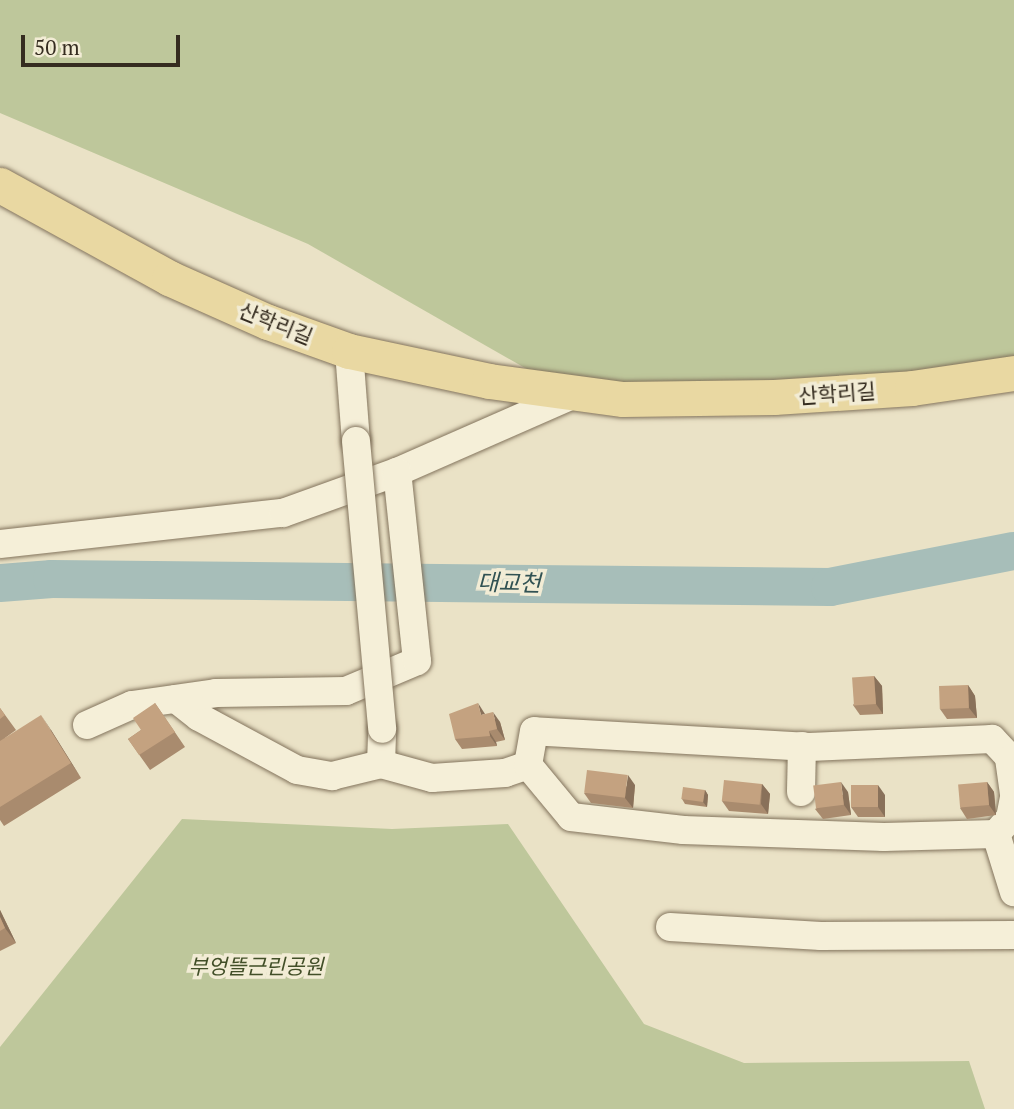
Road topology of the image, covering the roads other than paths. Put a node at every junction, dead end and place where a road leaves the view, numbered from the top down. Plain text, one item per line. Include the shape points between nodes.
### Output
1 (0, 185) edge
2 (349, 351) junction
3 (1014, 373) edge
4 (575, 394) junction
5 (397, 472) junction
6 (0, 544) edge
7 (176, 699) junction
8 (87, 725) dead end
9 (802, 746) junction
10 (381, 764) junction
11 (528, 765) junction
12 (801, 792) dead end
13 (1014, 796) edge
14 (996, 834) junction
15 (1014, 892) edge
16 (670, 927) dead end
17 (1014, 935) edge

1 - 2 main road, 산학리길 via 169,278
2 - 4 main road, 산학리길
2 - 10 street, bridge via 382,729
3 - 4 main road, 산학리길 via 912,388 774,397 623,399
4 - 5 street, 산학리길
5 - 6 street, 산학리길 via 283,513
5 - 7 street via 417,661 346,691
7 - 8 street via 132,705
7 - 10 street via 199,717 297,771 332,776
9 - 11 street via 534,731
9 - 12 street
9 - 13 street via 992,739 1009,757
10 - 11 street via 432,778 505,773
11 - 14 street via 571,817 764,834
13 - 14 street via 1010,818
14 - 15 street
16 - 17 street via 821,936

